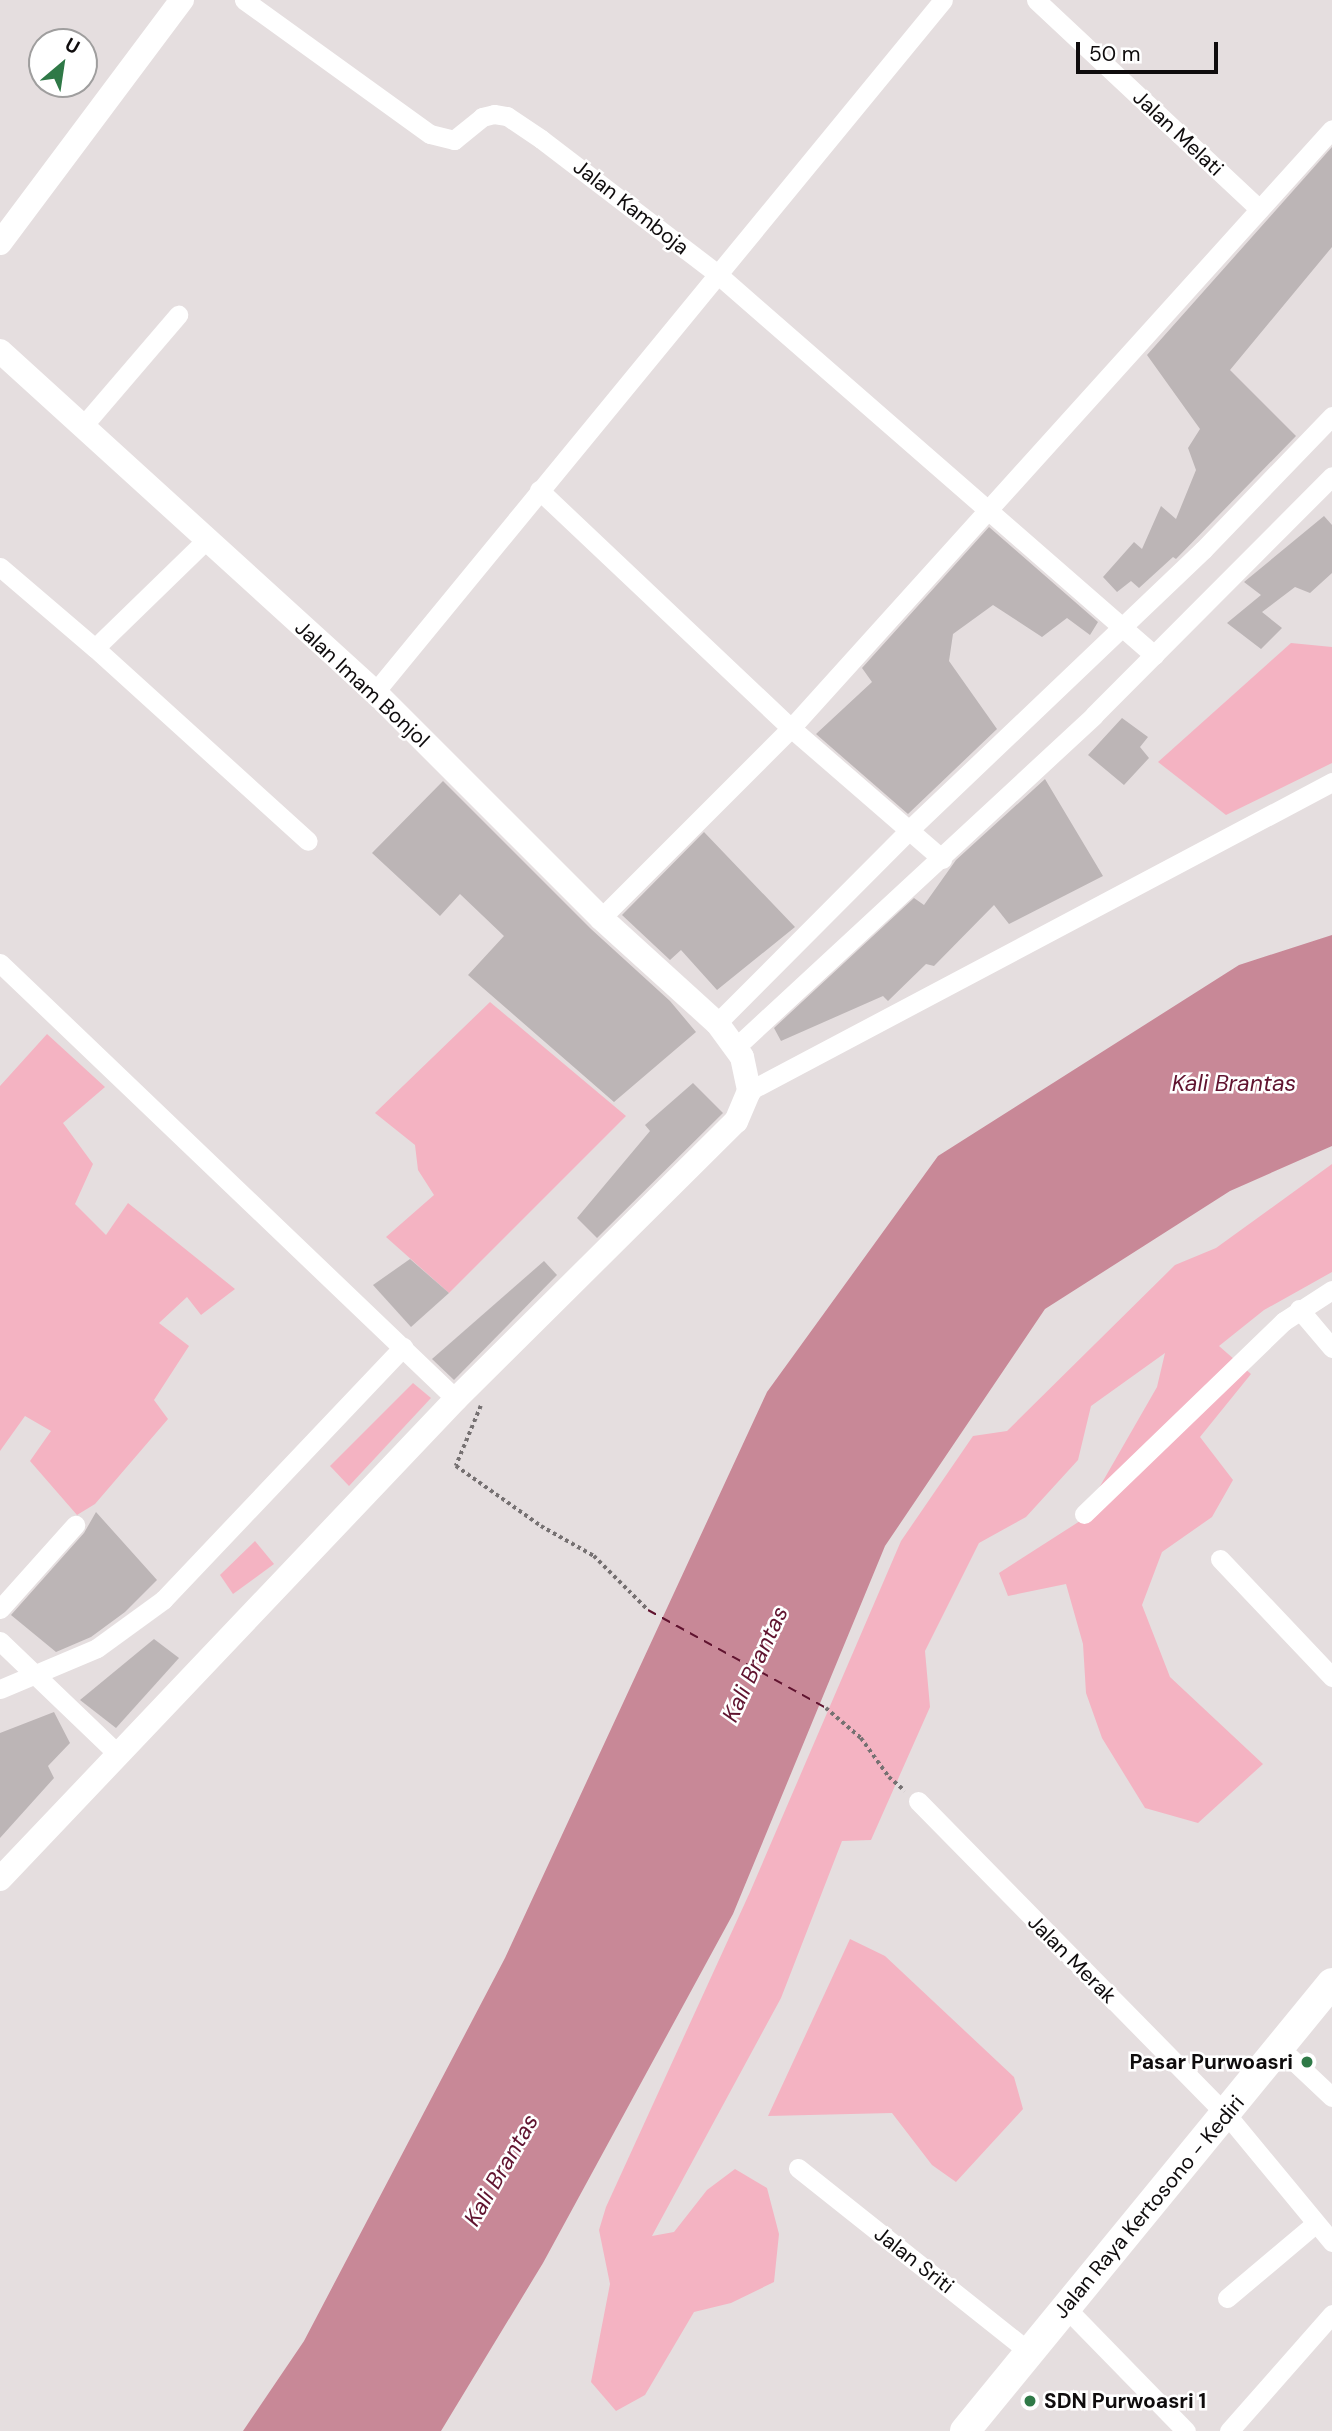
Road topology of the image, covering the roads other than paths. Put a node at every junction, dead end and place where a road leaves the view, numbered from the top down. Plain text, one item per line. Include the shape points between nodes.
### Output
1 (182, 0) edge
2 (244, 0) edge
3 (943, 0) edge
4 (1036, 0) edge
5 (1332, 129) edge
6 (1259, 209) junction
7 (0, 243) edge
8 (715, 272) junction
9 (178, 315) dead end
10 (0, 351) edge
11 (1332, 416) edge
12 (82, 427) junction
13 (1332, 476) edge
14 (539, 490) junction
15 (991, 509) junction
16 (206, 540) junction
17 (0, 567) edge
18 (1122, 625) junction
19 (95, 648) junction
20 (1154, 655) junction
21 (375, 692) junction
22 (791, 728) junction
23 (1332, 782) edge
24 (918, 835) junction
25 (308, 841) dead end
26 (943, 859) junction
27 (601, 918) junction
28 (0, 963) edge
29 (727, 1035) junction
30 (749, 1090) junction
31 (1332, 1290) edge
32 (1299, 1309) junction
33 (1332, 1348) edge
34 (409, 1352) junction
35 (456, 1399) junction
36 (1084, 1514) dead end
37 (75, 1525) dead end
38 (1220, 1559) dead end
39 (0, 1609) edge
40 (0, 1641) edge
41 (35, 1675) junction
42 (1332, 1677) edge
43 (0, 1689) edge
44 (117, 1754) junction
45 (918, 1801) road end
46 (0, 1879) edge
47 (1332, 1983) edge
48 (1281, 2049) junction
49 (1332, 2097) edge
50 (1227, 2115) junction
51 (798, 2168) dead end
52 (1316, 2223) junction
53 (1332, 2242) edge
54 (1227, 2298) dead end
55 (1065, 2307) junction
56 (1332, 2314) edge
57 (1029, 2352) junction
58 (965, 2431) edge
59 (1186, 2431) edge
60 (1229, 2431) edge

1 - 7 main road
2 - 8 street, Jalan Kamboja via 430,134 454,140 482,117 507,117
3 - 8 street
4 - 6 street, Jalan Melati
5 - 6 street
6 - 15 street
8 - 14 street
8 - 15 street, Jalan Kamboja
9 - 12 street
10 - 12 main road, Jalan Imam Bonjol
11 - 18 street
12 - 16 main road, Jalan Imam Bonjol
13 - 20 street
14 - 21 street
14 - 22 street
15 - 18 street, Jalan Kamboja
15 - 22 street
16 - 19 street
16 - 21 main road, Jalan Imam Bonjol
17 - 19 street
18 - 20 street, Jalan Kamboja
18 - 24 street
19 - 25 street
20 - 26 street
21 - 27 main road, Jalan Imam Bonjol
22 - 24 street
22 - 27 street
23 - 30 street
24 - 26 street
24 - 29 street
26 - 29 street
27 - 29 main road, Jalan Imam Bonjol
28 - 34 street
29 - 30 main road
30 - 35 main road via 736,1121
31 - 32 street
32 - 33 street
32 - 36 street
34 - 35 street
34 - 41 street via 163,1600 97,1648
35 - 44 main road
37 - 39 street
38 - 42 street
40 - 41 street
41 - 43 street
41 - 44 street
44 - 46 main road
45 - 50 street, Jalan Merak
47 - 48 highway, Jalan Raya Kertosono - Kediri
48 - 49 street
48 - 50 highway, Jalan Raya Kertosono - Kediri
50 - 52 street, Jalan Merak
50 - 55 highway, Jalan Raya Kertosono - Kediri
51 - 57 street, Jalan Sriti
52 - 53 street, Jalan Merak
52 - 54 street
55 - 57 highway, Jalan Raya Kertosono - Kediri
55 - 59 street
56 - 60 street
57 - 58 highway, Jalan Raya Kertosono - Kediri

